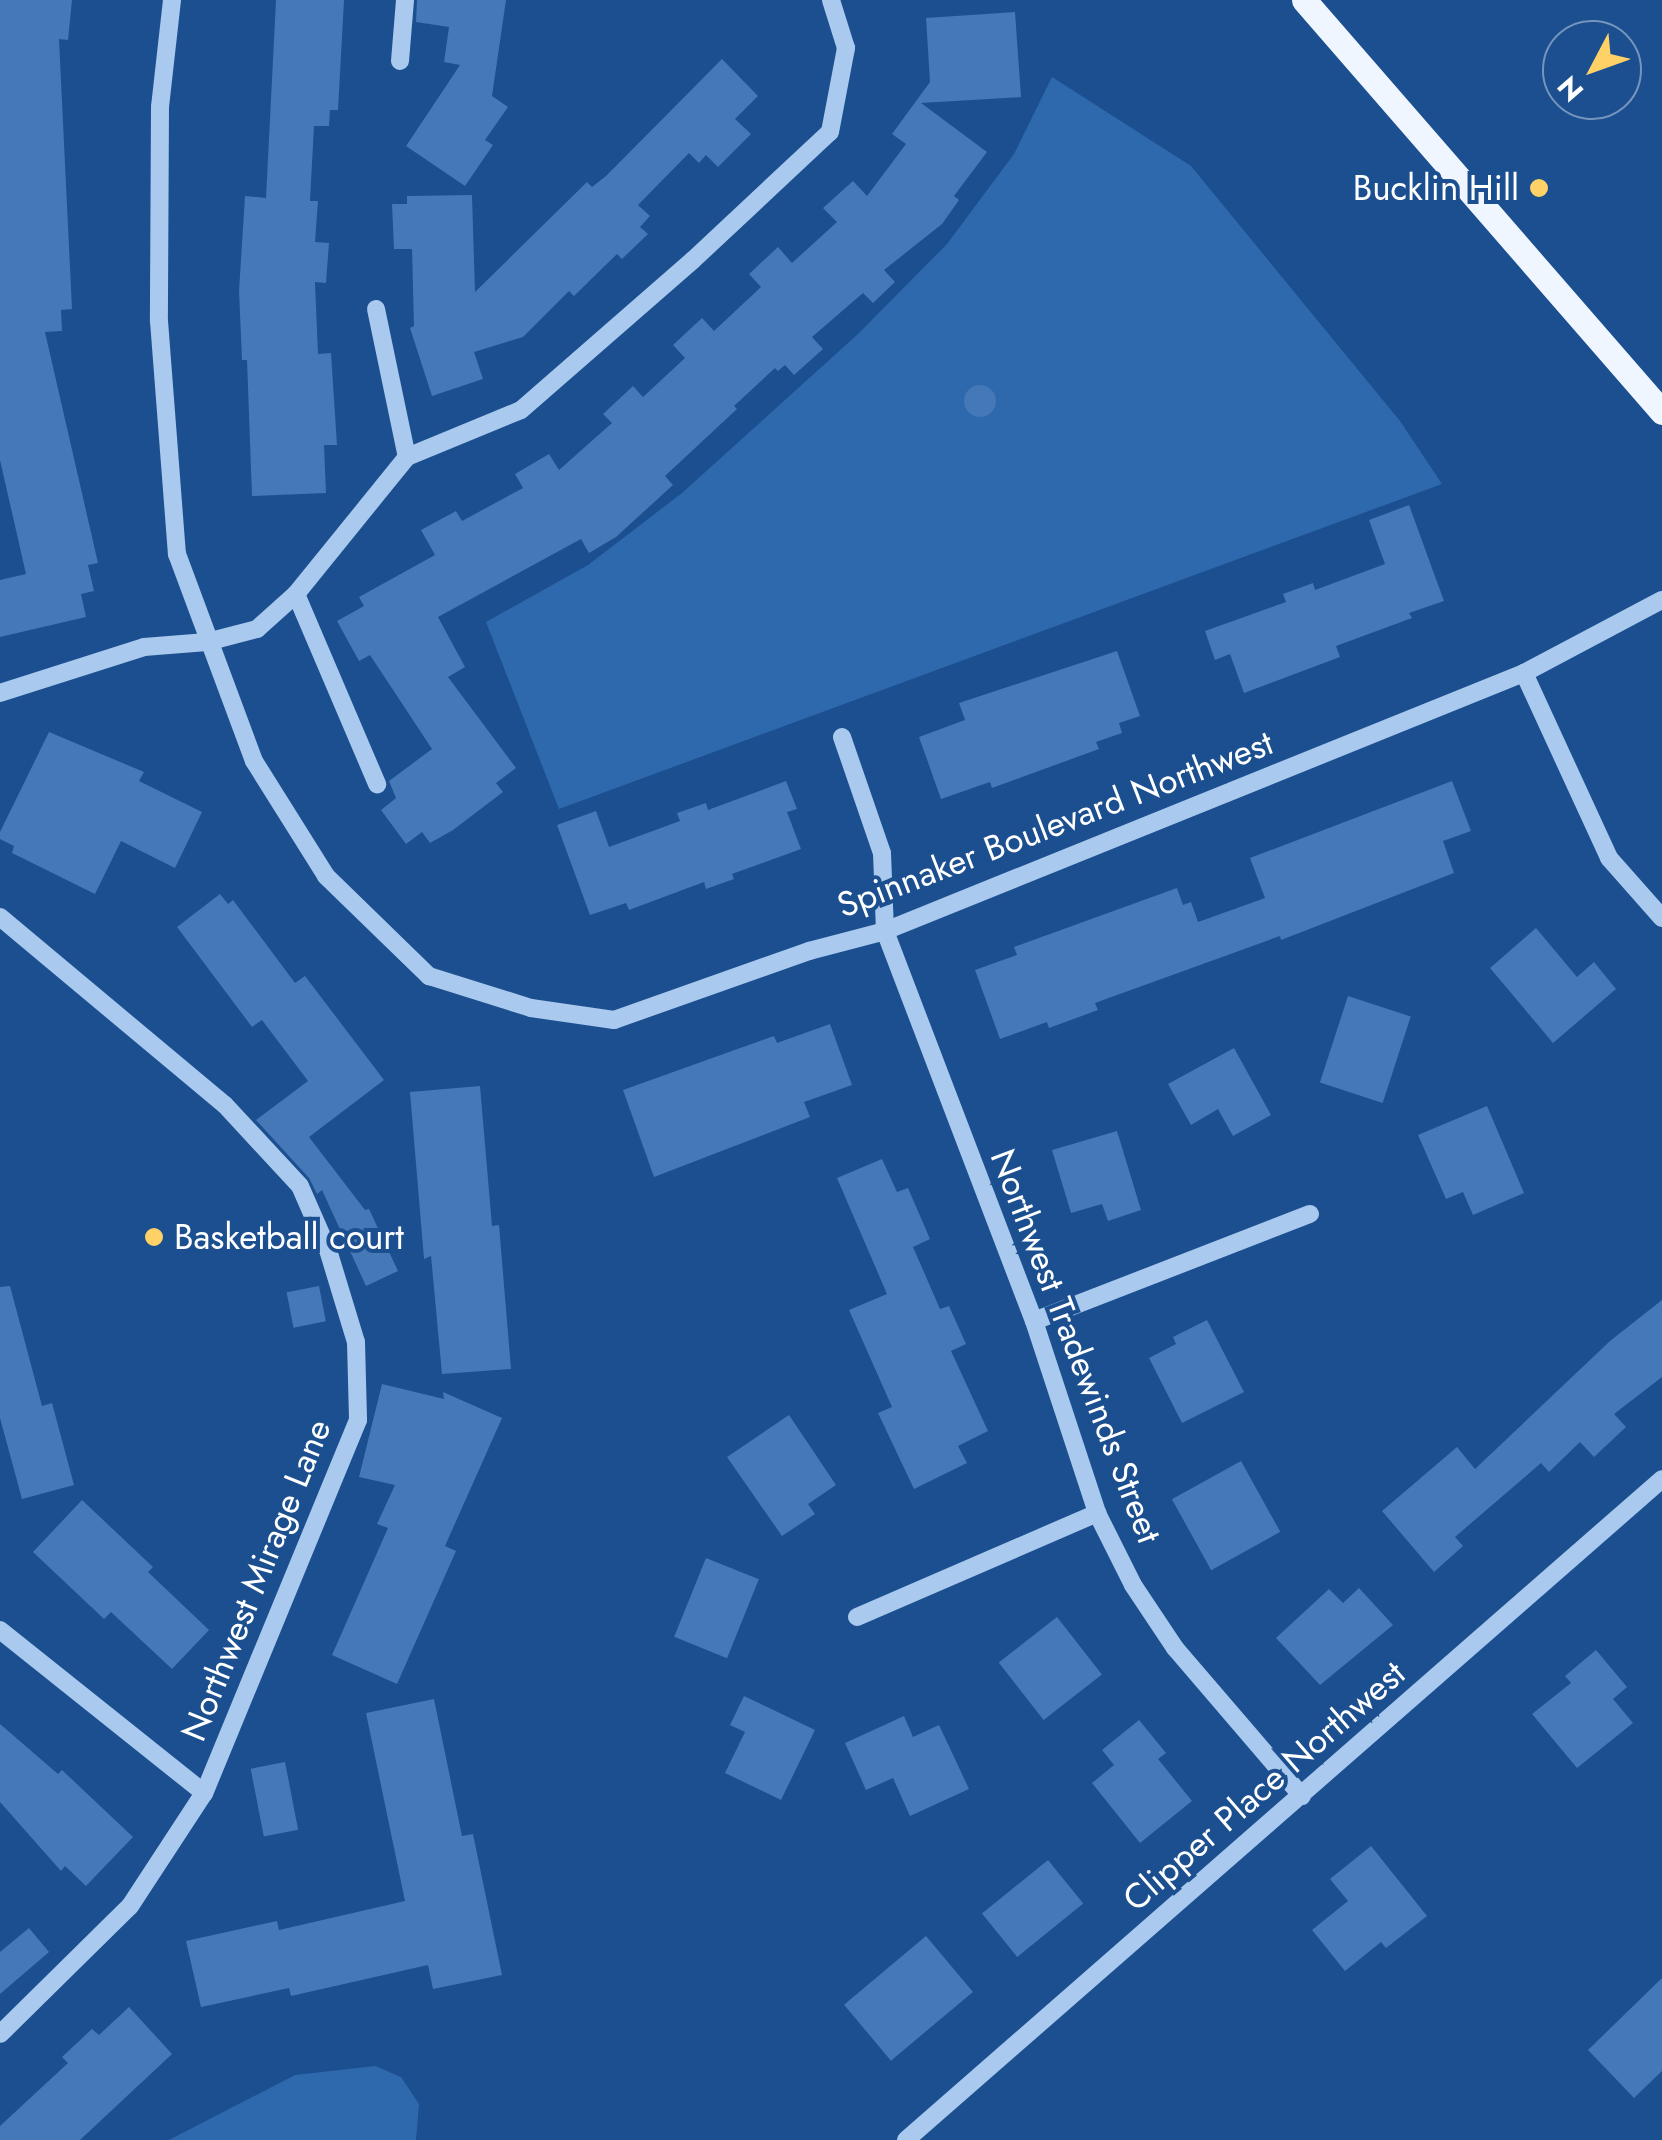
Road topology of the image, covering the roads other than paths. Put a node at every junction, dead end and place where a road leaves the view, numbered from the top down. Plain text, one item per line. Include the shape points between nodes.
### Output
1 (172, 0) edge
2 (405, 0) edge
3 (832, 0) edge
4 (1304, 0) edge
5 (400, 61) dead end
6 (376, 309) dead end
7 (1662, 412) edge
8 (407, 457) junction
9 (296, 594) junction
10 (1662, 600) edge
11 (207, 642) junction
12 (1524, 673) junction
13 (0, 693) edge
14 (842, 737) dead end
15 (377, 784) dead end
16 (0, 917) edge
17 (1662, 918) edge
18 (886, 931) junction
19 (1310, 1214) dead end
20 (1034, 1321) junction
21 (1662, 1479) edge
22 (1097, 1513) junction
23 (857, 1617) dead end
24 (0, 1630) edge
25 (204, 1794) junction
26 (1302, 1796) junction
27 (0, 2034) edge
28 (906, 2140) edge

1 - 11 street, Spinnaker Boulevard Northwest via 160,107 158,321 178,554
2 - 5 street
3 - 8 street via 846,48 830,132 521,410
4 - 7 main road
6 - 8 street
8 - 9 street
9 - 11 street via 257,629
9 - 15 street
10 - 12 street, Spinnaker Boulevard Northwest
11 - 13 street via 144,647
11 - 18 street, Spinnaker Boulevard Northwest via 254,762 326,876 430,976 531,1008 614,1020
12 - 17 street via 1609,858
12 - 18 street, Spinnaker Boulevard Northwest
14 - 18 street, Northwest Tradewinds Street via 882,853
16 - 25 street, Northwest Mirage Lane via 225,1105 300,1186 356,1342 358,1420
18 - 20 street, Northwest Tradewinds Street
19 - 20 street
20 - 22 street, Northwest Tradewinds Street
21 - 26 street, Clipper Place Northwest
22 - 23 street
22 - 26 street, Northwest Tradewinds Street via 1174,1648
24 - 25 street
25 - 27 street, Northwest Mirage Lane via 130,1906
26 - 28 street, Clipper Place Northwest

